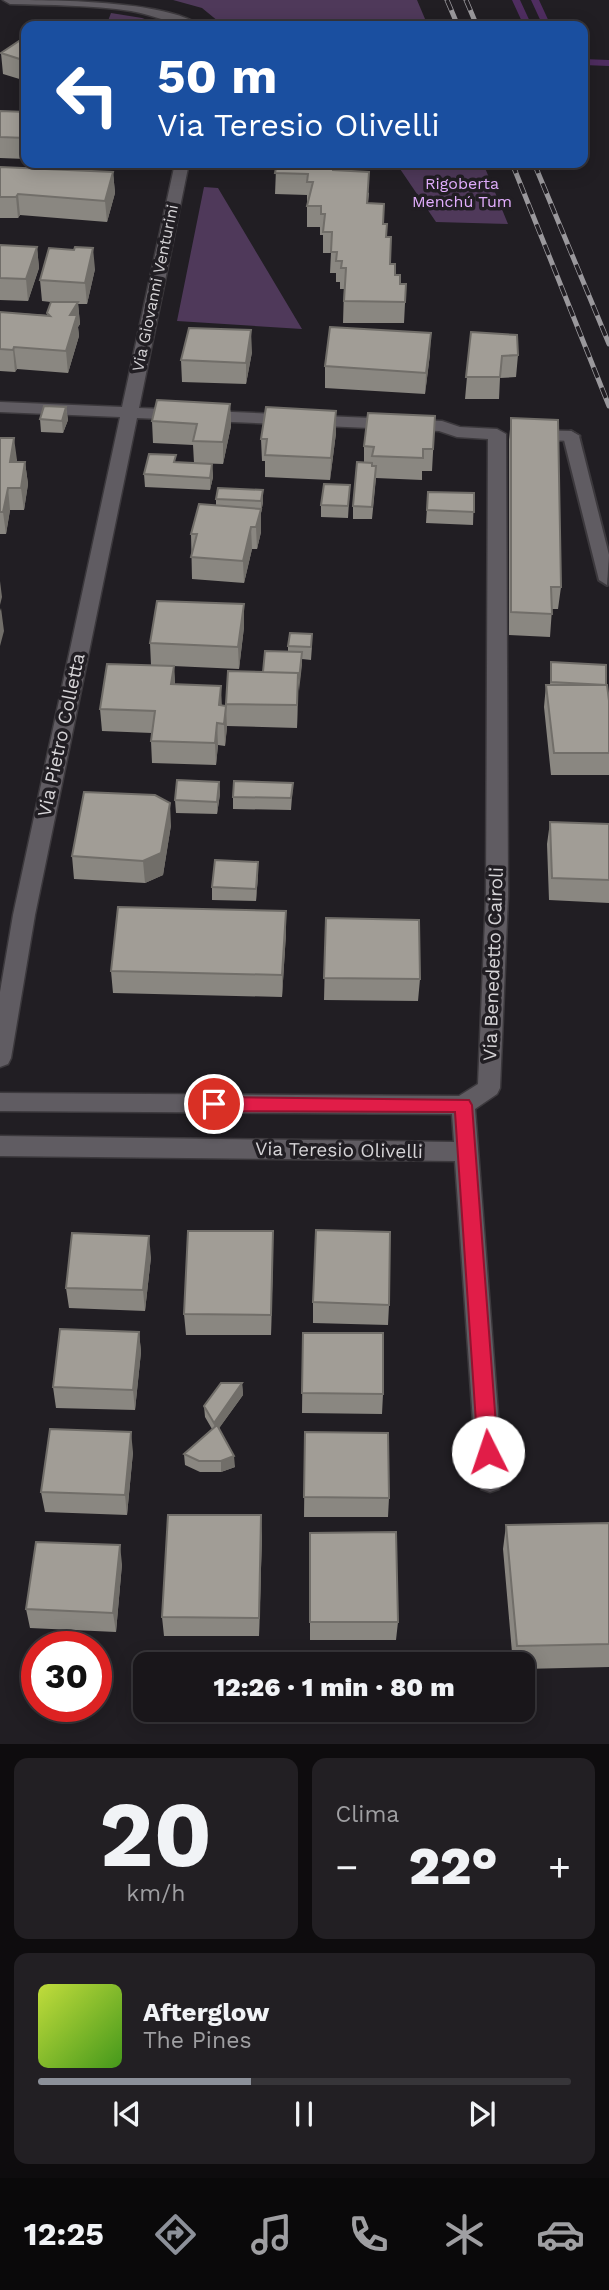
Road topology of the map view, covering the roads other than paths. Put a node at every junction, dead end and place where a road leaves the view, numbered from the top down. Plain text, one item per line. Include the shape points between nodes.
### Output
1 (10, 0) edge
2 (183, 21) edge
3 (181, 168) edge
4 (0, 407) edge
5 (127, 413) junction
6 (496, 434) junction
7 (571, 436) joint
8 (607, 580) edge
9 (0, 1058) edge
10 (0, 1102) edge
11 (463, 1105) junction
12 (0, 1146) edge
13 (467, 1152) junction
14 (490, 1480) dead end

1 - 2 street via 125,5
3 - 5 street, Via Giovanni Venturini
4 - 5 street
5 - 6 street via 442,426 457,432
5 - 9 street, Via Pietro Colletta via 24,915
6 - 7 street
6 - 11 street, Via Benedetto Cairoli via 497,896 489,1088
7 - 8 lane
10 - 11 street
11 - 13 street
12 - 13 street, Via Teresio Olivelli
13 - 14 street

